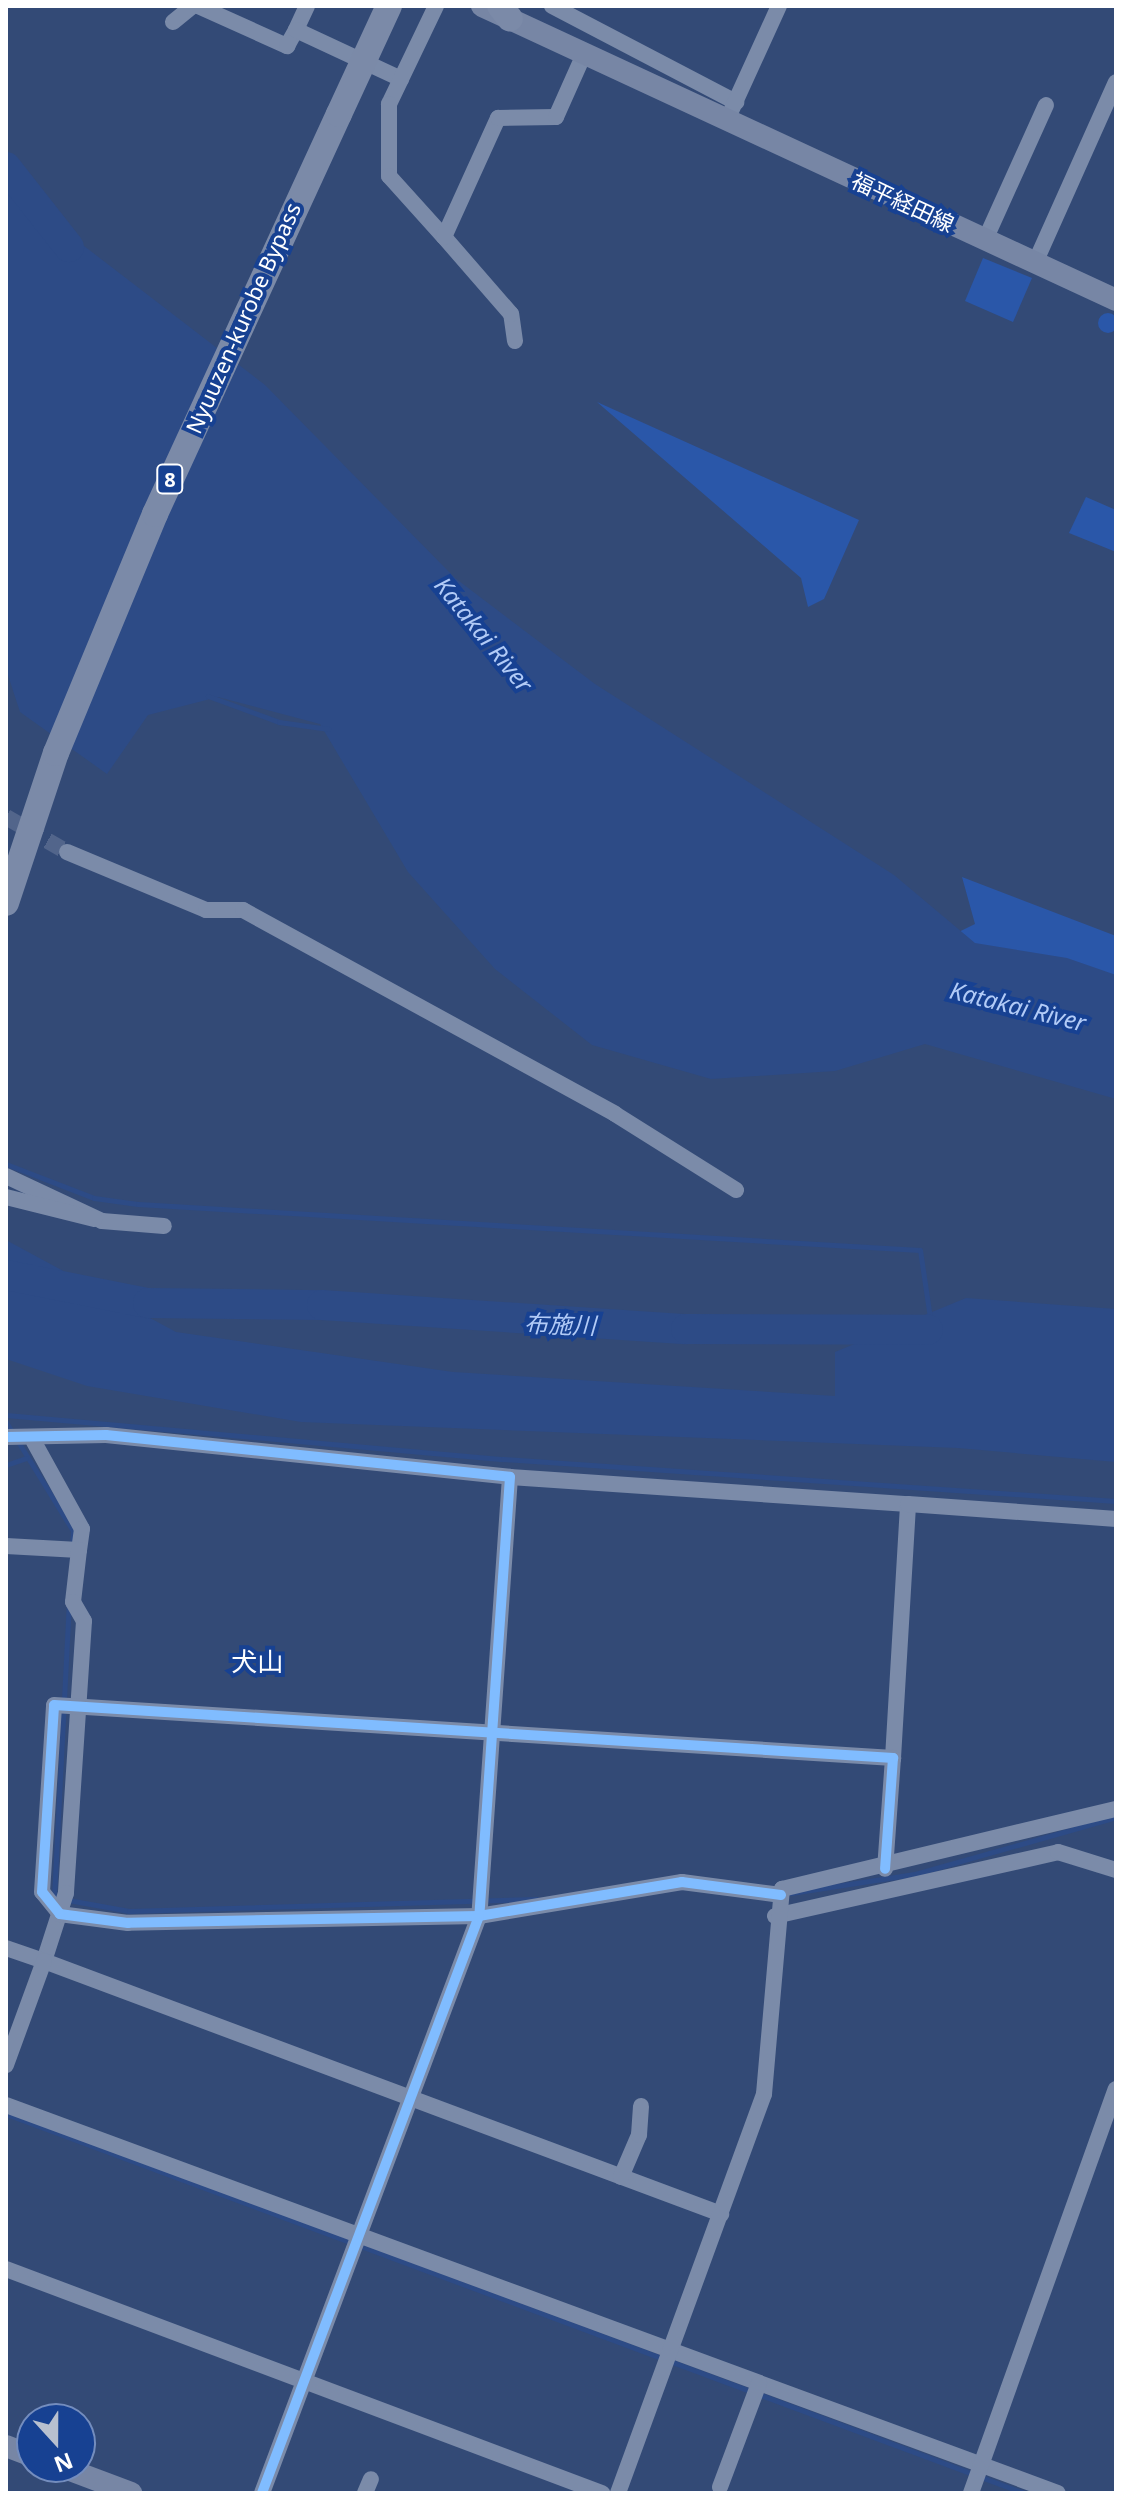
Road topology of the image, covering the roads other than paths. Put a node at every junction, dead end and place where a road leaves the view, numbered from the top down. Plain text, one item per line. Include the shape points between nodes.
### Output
1 (195, 6) edge
2 (307, 6) edge
3 (389, 6) edge
4 (436, 6) edge
5 (482, 6) edge
6 (552, 6) edge
7 (779, 6) edge
8 (508, 9) edge
9 (173, 22) dead end
10 (296, 30) junction
11 (584, 54) junction
12 (401, 79) junction
13 (1116, 82) edge
14 (690, 104) junction
15 (1046, 105) dead end
16 (731, 111) junction
17 (444, 237) junction
18 (985, 240) junction
19 (1035, 263) junction
20 (1116, 300) edge
21 (515, 341) dead end
22 (67, 852) tunnel mouth
23 (6, 903) edge
24 (6, 1176) edge
25 (736, 1190) dead end
26 (6, 1197) edge
27 (102, 1221) junction
28 (164, 1226) dead end
29 (6, 1437) edge
30 (34, 1442) junction
31 (510, 1477) junction
32 (908, 1504) junction
33 (1116, 1519) edge
34 (6, 1546) edge
35 (79, 1550) junction
36 (78, 1704) junction
37 (491, 1733) junction
38 (893, 1758) junction
39 (1116, 1809) edge
40 (885, 1869) junction
41 (1116, 1870) edge
42 (781, 1895) junction
43 (60, 1914) junction
44 (479, 1916) junction
45 (775, 1916) junction
46 (6, 1948) edge
47 (44, 1961) junction
48 (6, 2065) edge
49 (1116, 2089) edge
50 (408, 2098) junction
51 (6, 2105) edge
52 (641, 2106) dead end
53 (621, 2177) junction
54 (721, 2214) junction
55 (358, 2240) junction
56 (6, 2269) edge
57 (668, 2350) junction
58 (304, 2382) junction
59 (759, 2383) junction
60 (981, 2465) junction
61 (96, 2480) edge
62 (720, 2487) dead end
63 (131, 2493) edge
64 (262, 2493) edge
65 (602, 2493) edge
66 (618, 2493) edge
67 (971, 2493) edge
68 (1058, 2493) edge

1 - 9 street
1 - 10 street via 287,46
2 - 10 street
3 - 23 highway, Nyuuzen-kurobe Bypass / 8, bridge via 292,209 56,753
4 - 12 street
5 - 8 main road, 福平経田線
6 - 16 street
7 - 16 street
8 - 11 main road, 福平経田線
8 - 14 main road, 福平経田線
10 - 12 street
11 - 14 main road, 福平経田線
11 - 17 street via 556,117 498,118
12 - 17 street via 389,104 389,176
13 - 19 street
14 - 16 main road, 福平経田線
15 - 18 street
16 - 18 main road, 福平経田線
17 - 21 street via 511,314
18 - 19 main road, 福平経田線
19 - 20 main road, 福平経田線
22 - 25 street via 206,910 243,910 615,1114
24 - 27 street
26 - 27 street
27 - 28 street
29 - 30 street
30 - 31 street via 106,1435
30 - 35 street via 82,1529
31 - 32 street
31 - 37 street
32 - 33 street
32 - 38 street
34 - 35 street
35 - 36 street
36 - 37 street
36 - 43 street
36 - 43 street via 54,1705 42,1892
37 - 38 street
37 - 44 street
38 - 40 street
39 - 40 street
40 - 42 street via 782,1889
41 - 45 street via 1058,1852
42 - 44 street via 682,1882
42 - 45 street
43 - 44 street via 128,1923
43 - 47 street
44 - 50 street
45 - 54 street via 764,2094
46 - 47 street
47 - 48 street
47 - 50 street
49 - 60 street
50 - 53 street
50 - 55 street
51 - 55 street
52 - 53 street via 639,2135
53 - 54 street
54 - 57 street
55 - 57 street
55 - 58 street
56 - 58 street
57 - 59 street
57 - 66 street
58 - 64 street
58 - 65 street
59 - 60 street
59 - 62 street
60 - 67 street
60 - 68 street
61 - 63 main road

